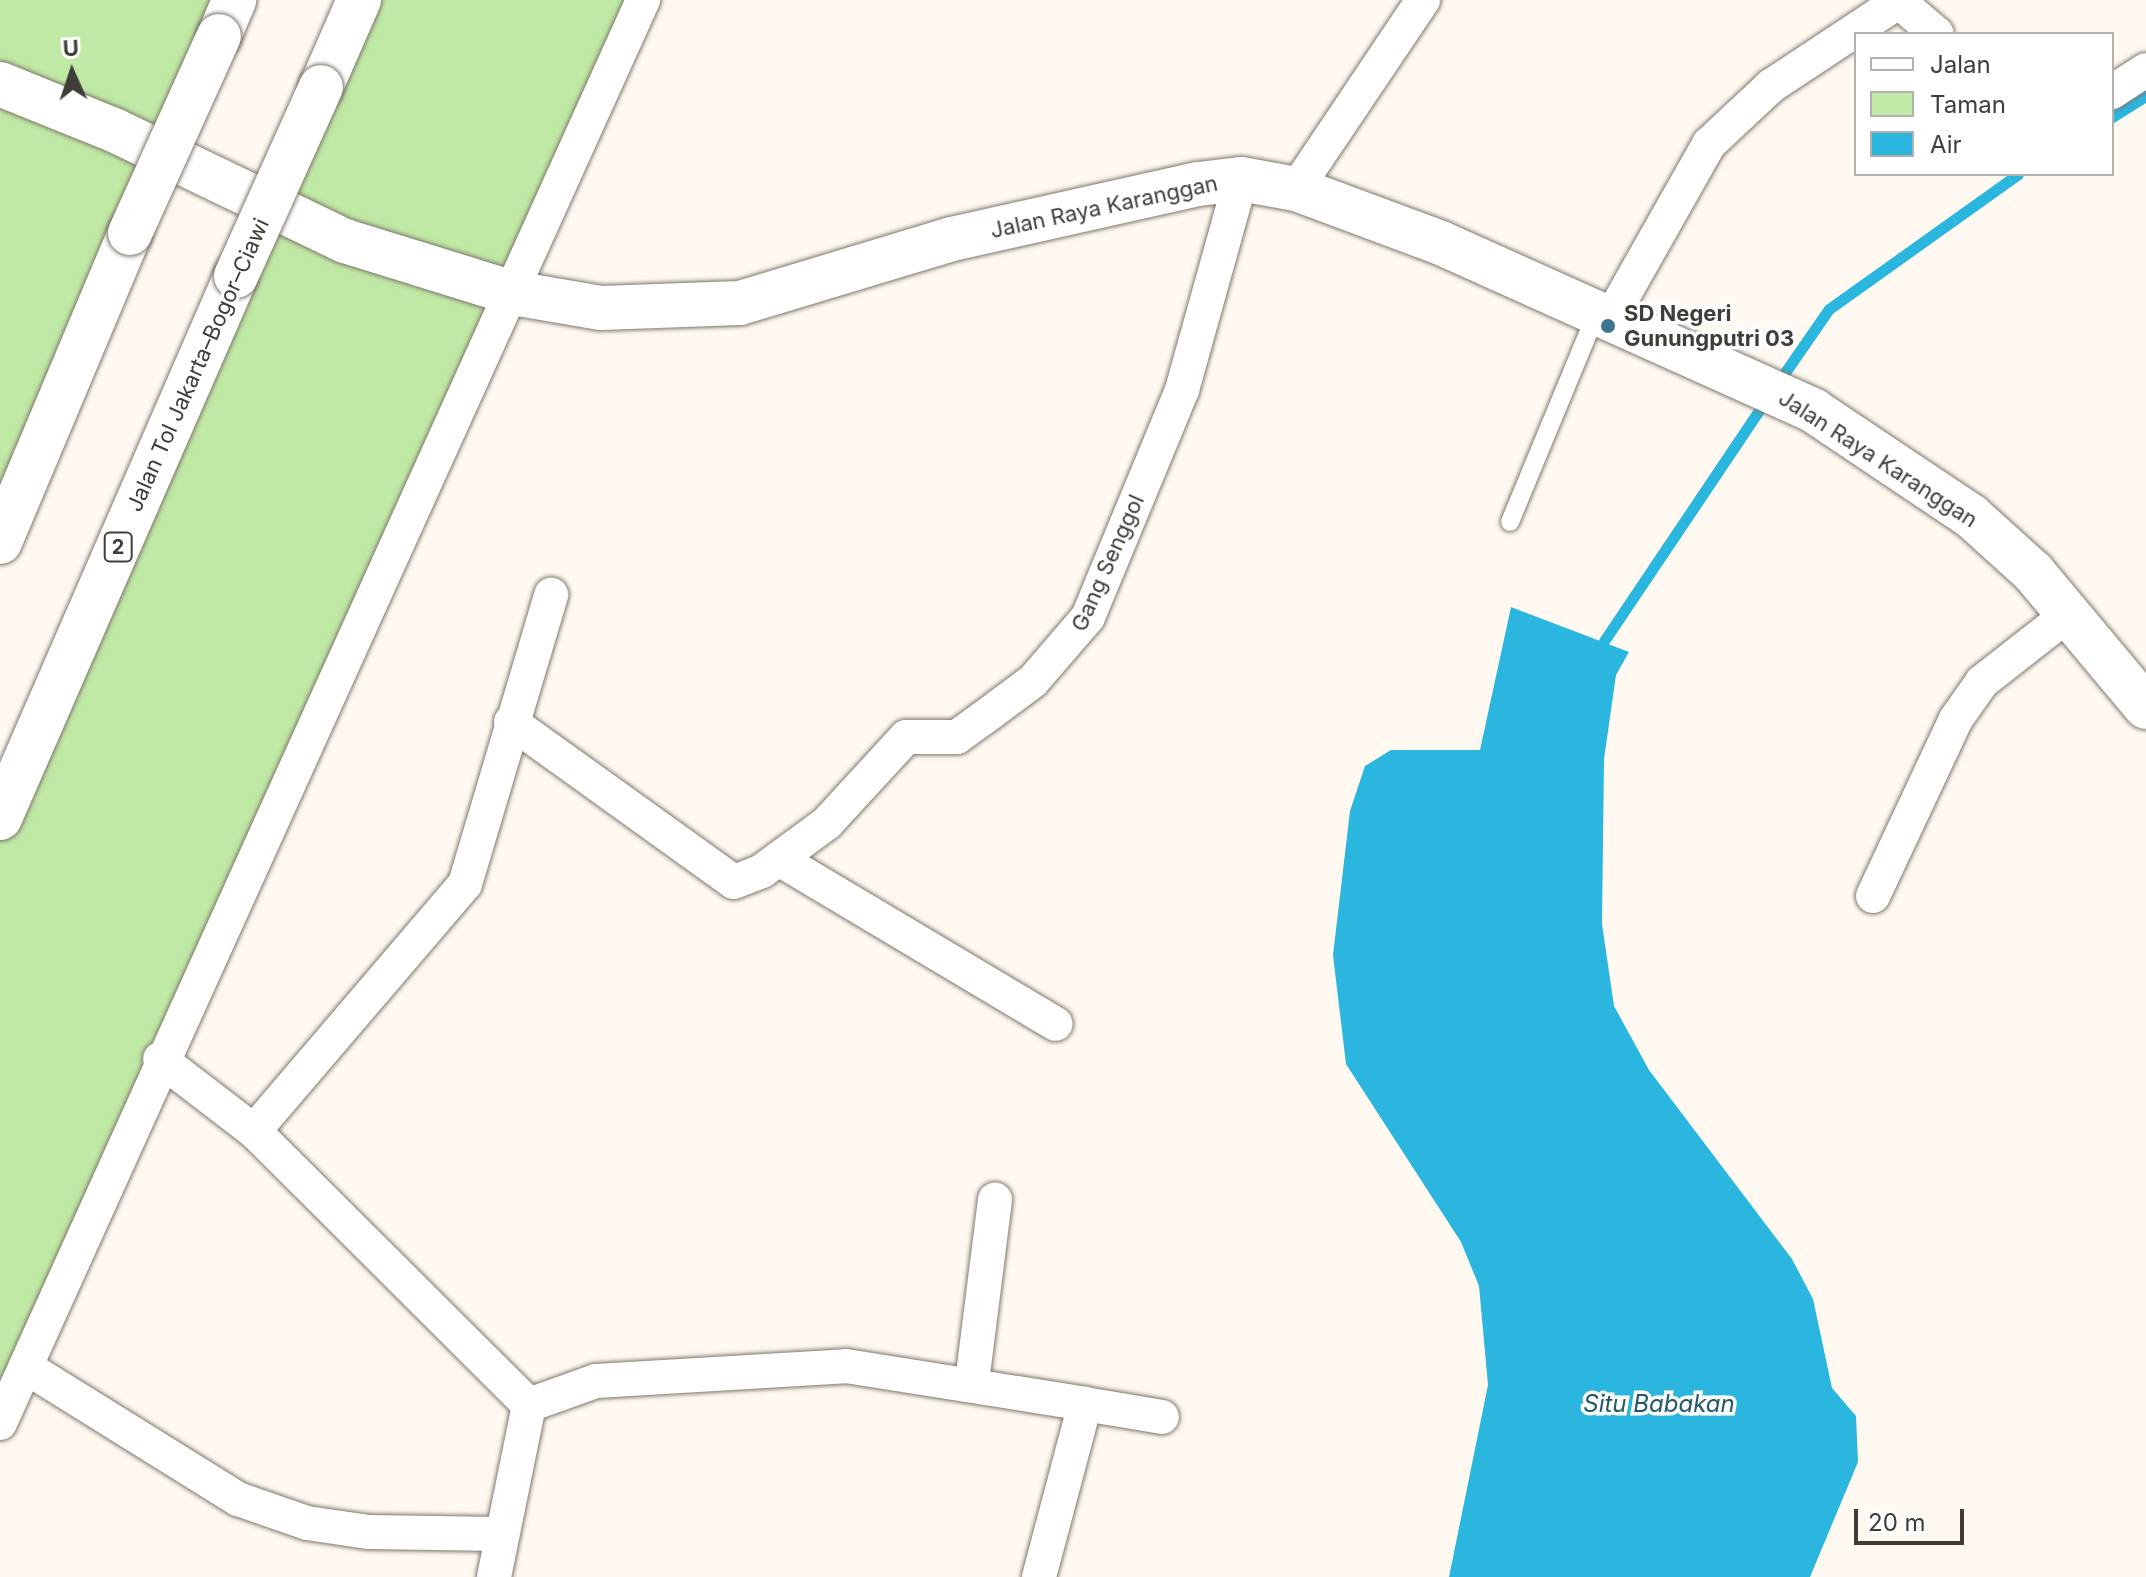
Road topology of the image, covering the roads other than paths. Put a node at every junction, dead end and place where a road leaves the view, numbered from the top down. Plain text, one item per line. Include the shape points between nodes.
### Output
1 (359, 0) edge
2 (643, 0) edge
3 (1423, 0) edge
4 (1899, 1) edge
5 (226, 18) edge
6 (1935, 32) edge
7 (2146, 70) edge
8 (0, 84) edge
9 (2114, 91) edge
10 (1241, 179) junction
11 (1296, 189) junction
12 (513, 293) junction
13 (1603, 316) junction
14 (1510, 522) dead end
15 (0, 542) edge
16 (551, 595) dead end
17 (2070, 613) junction
18 (2146, 707) edge
19 (511, 722) junction
20 (0, 818) edge
21 (779, 859) junction
22 (1873, 896) dead end
23 (1056, 1024) dead end
24 (160, 1059) junction
25 (254, 1131) junction
26 (995, 1199) dead end
27 (29, 1369) junction
28 (972, 1382) junction
29 (1085, 1404) junction
30 (529, 1405) junction
31 (1162, 1417) dead end
32 (0, 1423) edge
33 (501, 1534) junction
34 (494, 1577) edge
35 (1039, 1577) edge

1 - 20 main road, Jalan Tol Jakarta–Bogor–Ciawi / 2, bridge
2 - 12 street
3 - 11 street
4 - 6 street
4 - 13 street via 1771,86 1709,144
5 - 15 main road, bridge
7 - 9 street
8 - 12 main road, Jalan Raya Karanggan via 114,130 345,241
10 - 11 main road, Jalan Raya Karanggan
10 - 12 main road, Jalan Raya Karanggan via 952,239 740,303 601,308
10 - 21 street, Gang Senggol via 1182,390 1071,643 957,737 906,737 867,787
11 - 13 main road, Jalan Raya Karanggan
12 - 24 street
13 - 14 lane
13 - 17 main road, Jalan Raya Karanggan via 1814,411 1971,516
16 - 19 street
17 - 18 main road, Jalan Raya Karanggan
17 - 22 street via 1982,682 1956,719
19 - 21 street, Gang Senggol via 723,877 740,881
19 - 25 street via 465,884
21 - 23 street
24 - 25 street
24 - 27 street
25 - 30 street
26 - 28 street
27 - 32 street
27 - 33 street via 252,1504 307,1523 369,1532
28 - 29 street
28 - 30 street via 846,1366 596,1381
29 - 31 street
29 - 35 street
30 - 33 street
33 - 34 street

